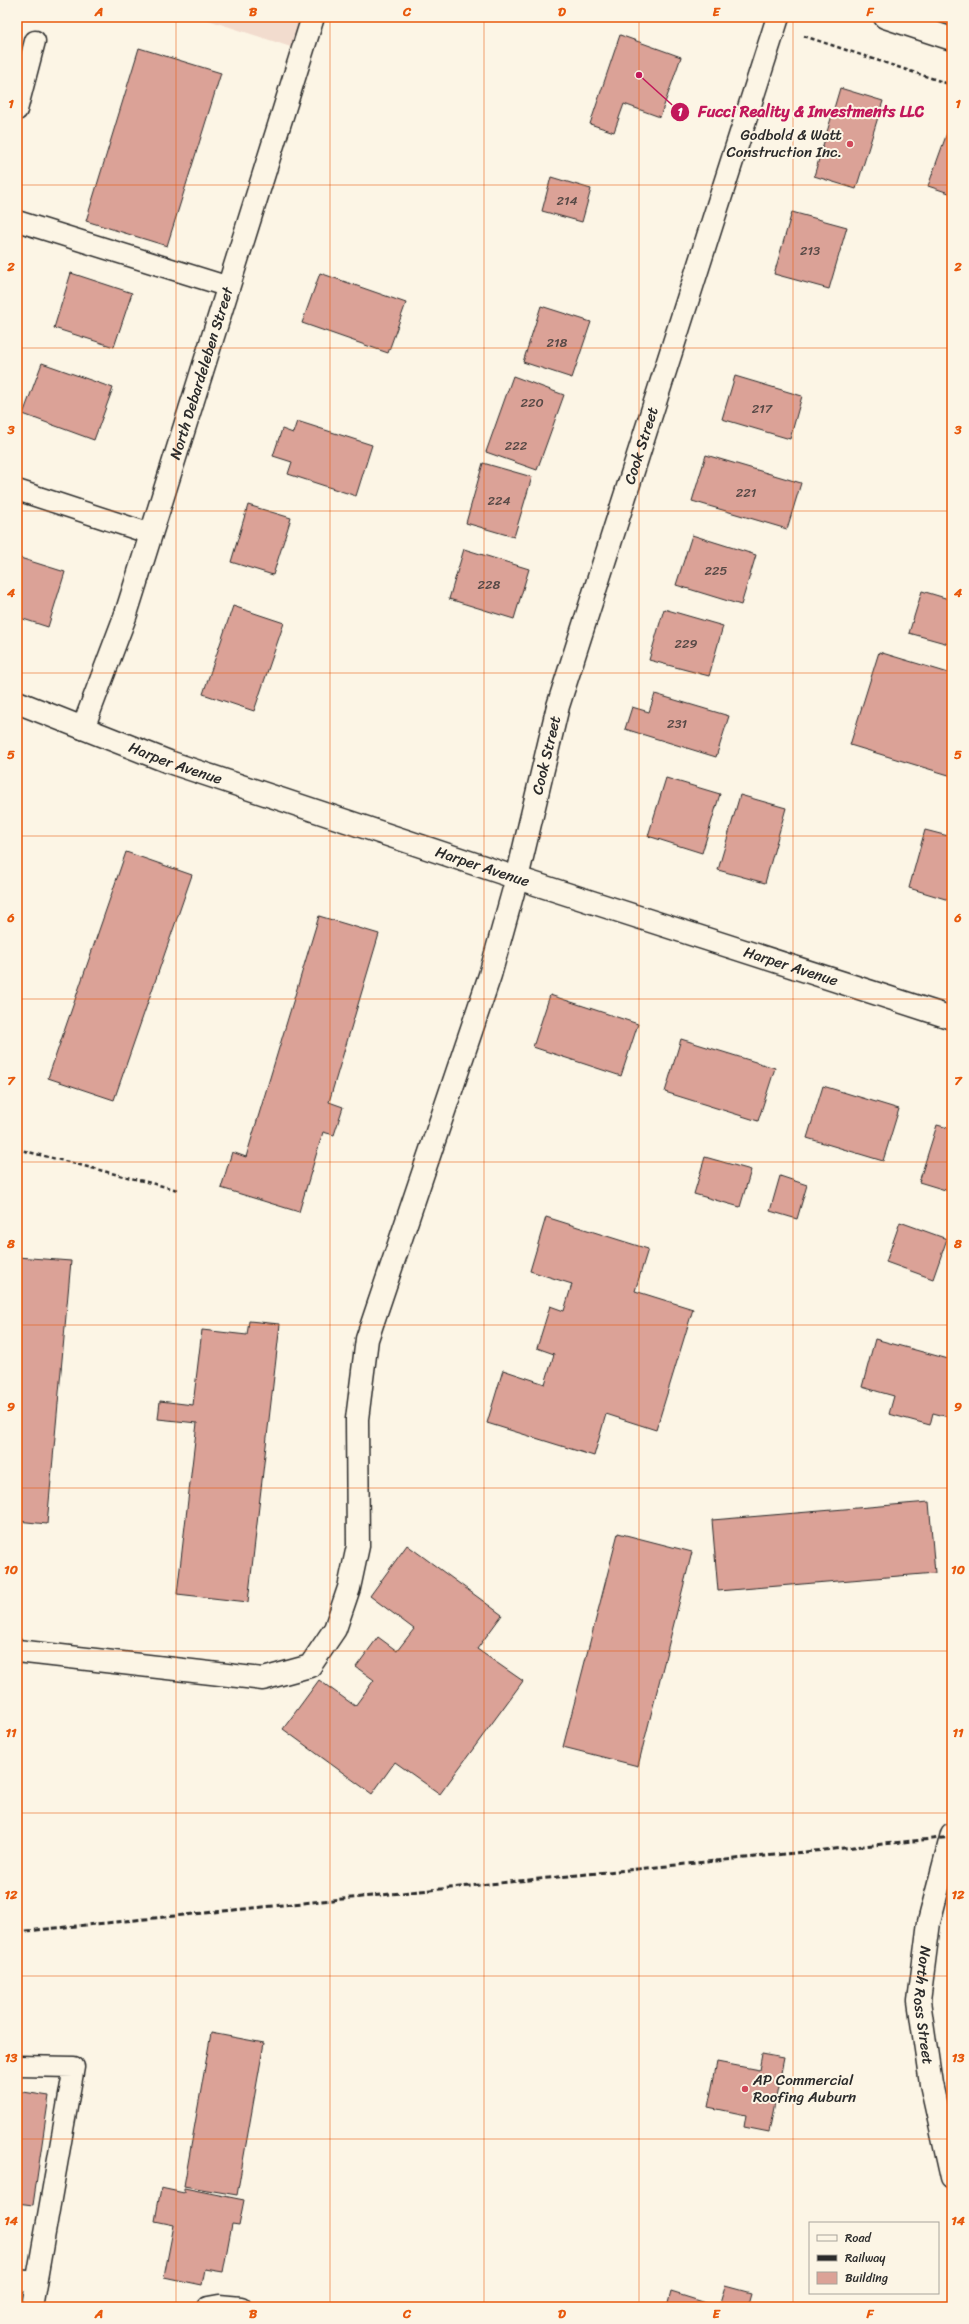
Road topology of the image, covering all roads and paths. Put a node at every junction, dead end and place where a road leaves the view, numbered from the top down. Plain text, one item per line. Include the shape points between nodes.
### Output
1 (313, 17) edge
2 (778, 17) edge
3 (885, 17) edge
4 (808, 38) dead end
5 (952, 39) edge
6 (36, 41) dead end
7 (952, 85) edge
8 (17, 110) edge
9 (17, 221) edge
10 (229, 287) junction
11 (17, 490) edge
12 (151, 534) junction
13 (17, 702) edge
14 (83, 728) junction
15 (517, 878) junction
16 (952, 1018) edge
17 (17, 1149) edge
18 (178, 1190) dead end
19 (17, 1651) edge
20 (952, 1834) edge
21 (17, 2066) edge
22 (952, 2178) edge
23 (26, 2281) edge
24 (32, 2307) edge
25 (208, 2307) edge
26 (241, 2307) edge

1 - 10 street, North Debardeleben Street
2 - 15 street, Cook Street via 558,706
3 - 5 street
4 - 7 path
6 - 8 lane
9 - 10 lane
10 - 12 street, North Debardeleben Street
11 - 12 lane
12 - 14 street, North Debardeleben Street via 126,614
13 - 14 street, Harper Avenue
14 - 15 street, Harper Avenue via 169,762
15 - 16 street, Harper Avenue
15 - 19 street, Cook Street via 490,975 367,1339 357,1419 358,1546 349,1588 335,1628 310,1666 263,1679
17 - 18 path
20 - 22 street, North Ross Street via 929,1922 919,2001 931,2084
21 - 23 lane via 74,2067
23 - 24 lane
25 - 26 lane

